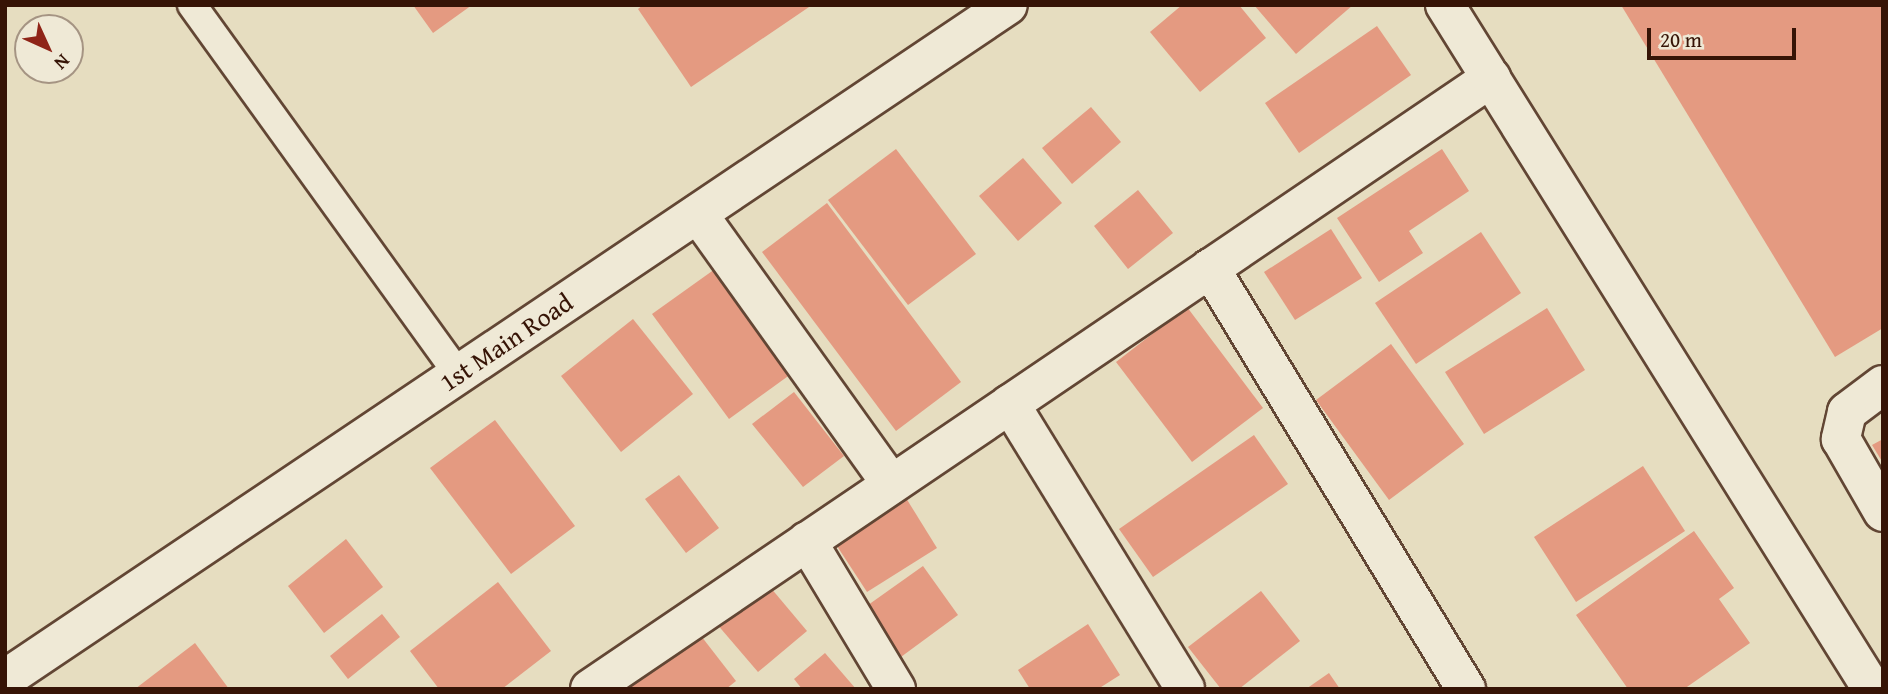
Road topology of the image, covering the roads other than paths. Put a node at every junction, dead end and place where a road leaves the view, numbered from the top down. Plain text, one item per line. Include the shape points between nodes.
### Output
1 (192, 5) edge
2 (1008, 5) edge
3 (1445, 5) edge
4 (1491, 78) junction
5 (698, 214) junction
6 (1210, 268) junction
7 (458, 374) junction
8 (1883, 385) edge
9 (1010, 404) junction
10 (891, 484) junction
11 (1883, 512) edge
12 (807, 541) junction
13 (5, 679) edge
14 (590, 689) edge
15 (896, 689) edge
16 (1185, 689) edge
17 (1466, 689) edge
18 (1872, 689) edge

1 - 7 lane
2 - 5 street, 1st Main Road
3 - 4 street
4 - 6 street
4 - 18 street
5 - 7 street, 1st Main Road
5 - 10 street
6 - 9 street
6 - 17 street
7 - 13 street, 1st Main Road
8 - 11 street via 1847,412 1840,439
9 - 10 street
9 - 16 street
10 - 12 street
12 - 14 street
12 - 15 street

